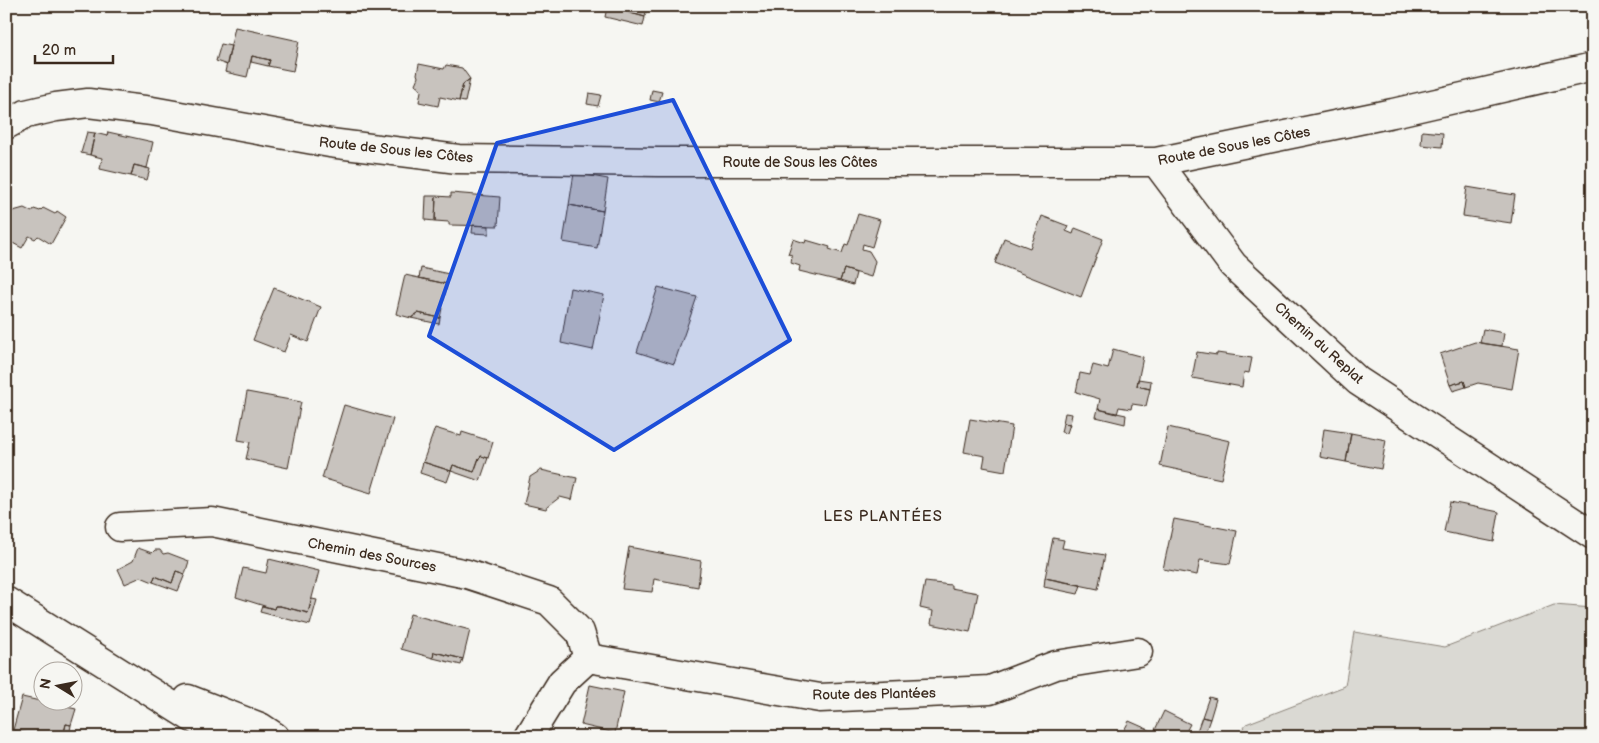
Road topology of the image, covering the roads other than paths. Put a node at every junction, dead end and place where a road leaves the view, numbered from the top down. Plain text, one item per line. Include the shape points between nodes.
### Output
1 (1593, 67) edge
2 (6, 125) edge
3 (1156, 162) junction
4 (120, 526) dead end
5 (1593, 534) edge
6 (6, 601) edge
7 (1138, 652) dead end
8 (588, 658) junction
9 (132, 681) junction
10 (229, 737) edge
11 (275, 737) edge
12 (528, 737) edge

1 - 3 street, Route de Sous les Côtes
2 - 3 street, Route de Sous les Côtes via 26,114 88,103 152,111 330,143 458,159
3 - 5 street, Chemin du Replat via 1233,265 1358,381
4 - 8 street, Chemin des Sources via 212,522 467,574 549,601 580,632
6 - 9 street
7 - 8 street, Route des Plantées via 1056,665 990,690 820,698
8 - 12 street via 562,682
9 - 10 street
9 - 11 street via 195,701 260,727

